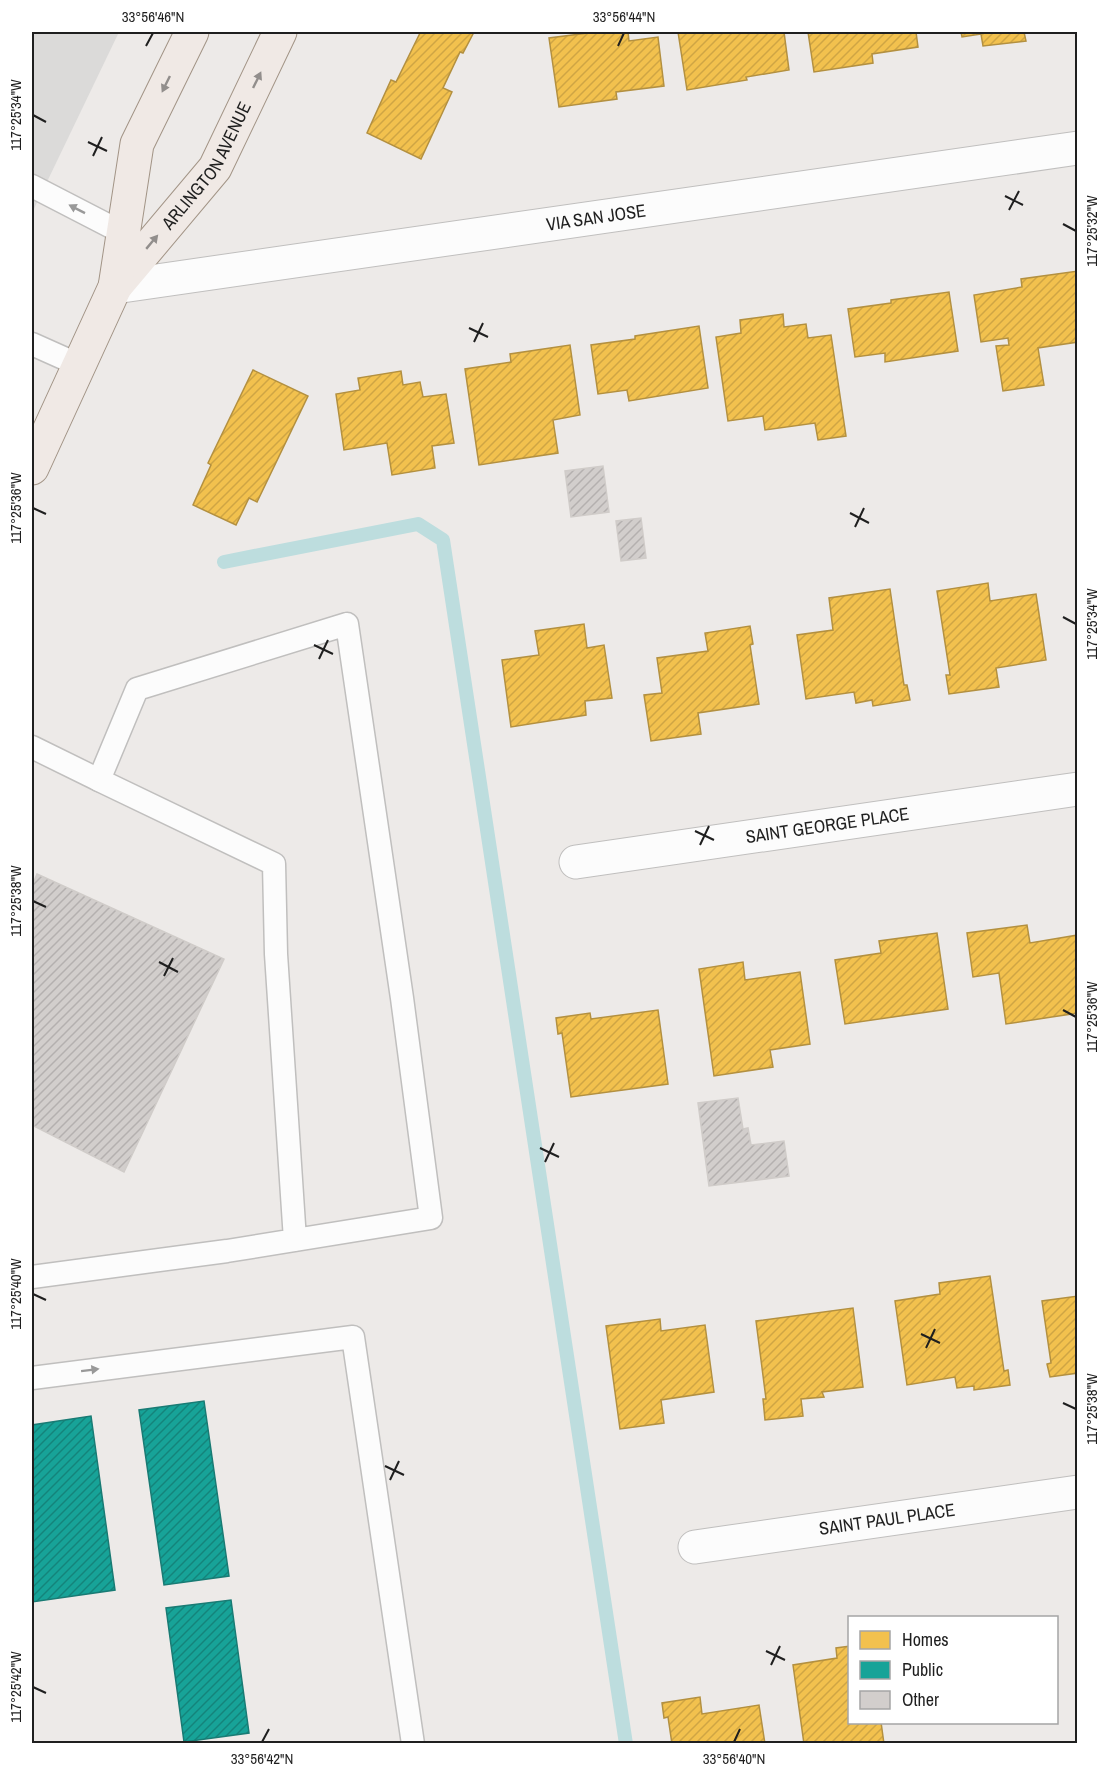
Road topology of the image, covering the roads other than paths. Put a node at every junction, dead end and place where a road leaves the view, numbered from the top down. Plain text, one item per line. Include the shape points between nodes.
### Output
1 (192, 32) edge
2 (280, 32) edge
3 (1077, 148) edge
4 (32, 186) edge
5 (123, 233) junction
6 (115, 287) junction
7 (32, 344) edge
8 (80, 364) junction
9 (32, 468) edge
10 (32, 747) edge
11 (99, 780) junction
12 (1077, 789) edge
13 (576, 862) dead end
14 (295, 1240) junction
15 (32, 1277) edge
16 (32, 1378) edge
17 (1077, 1492) edge
18 (695, 1547) dead end
19 (413, 1743) edge

1 -> 5 main road, ARLINGTON AVENUE via 137,144
6 -> 2 main road, ARLINGTON AVENUE via 215,168
3 - 6 street, VIA SAN JOSE
5 -> 4 lane
5 - 6 main road, ARLINGTON AVENUE
6 - 8 main road, ARLINGTON AVENUE
7 - 8 lane
8 - 9 main road, ARLINGTON AVENUE
10 - 11 lane
11 - 14 lane via 274,864 276,954
11 - 14 lane via 136,689 348,624 431,1218
12 - 13 street, SAINT GEORGE PLACE
14 - 15 lane
16 -> 19 lane via 353,1337
17 - 18 street, SAINT PAUL PLACE

